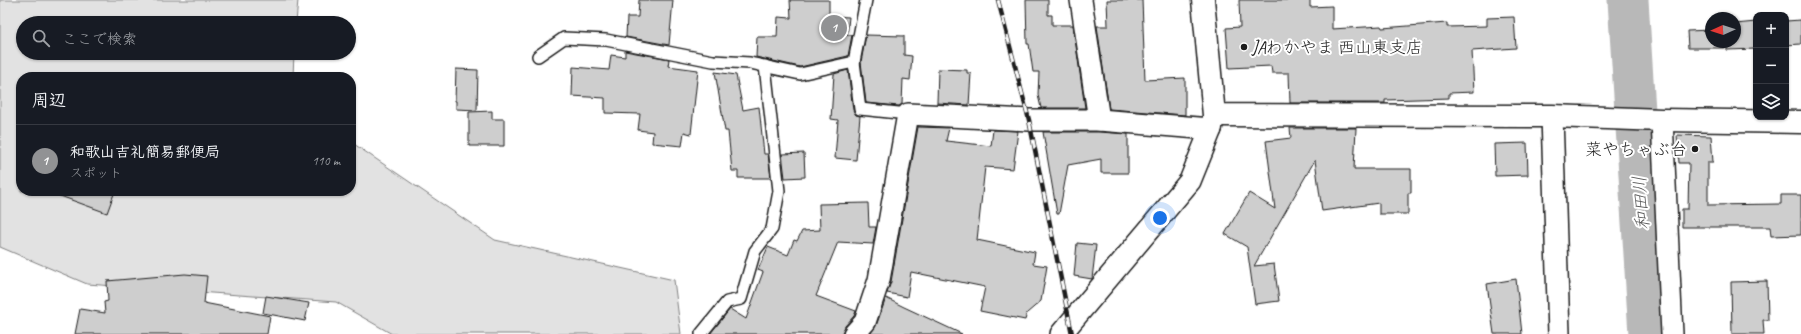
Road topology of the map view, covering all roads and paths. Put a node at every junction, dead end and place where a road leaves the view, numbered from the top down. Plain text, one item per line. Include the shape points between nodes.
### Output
1 (866, 0) edge
2 (1081, 0) edge
3 (1203, 0) edge
4 (538, 56) dead end
5 (854, 62) junction
6 (765, 66) junction
7 (908, 114) junction
8 (1552, 116) junction
9 (1099, 120) junction
10 (1656, 120) junction
11 (1213, 122) junction
12 (1801, 122) edge
13 (701, 334) edge
14 (854, 334) edge
15 (1061, 334) edge
16 (1559, 334) edge
17 (1672, 334) edge

1 - 5 lane
2 - 9 street
3 - 11 street
4 - 6 lane via 564,38 606,40 713,61
5 - 6 lane via 800,74
5 - 7 lane via 860,110
6 - 13 lane via 779,191 772,229 755,251 741,299 727,302
7 - 9 street via 1021,120
7 - 14 street via 879,280 865,322
8 - 10 street
8 - 11 street
8 - 16 street
9 - 11 street
10 - 12 street
10 - 17 street
11 - 15 street via 1190,181

